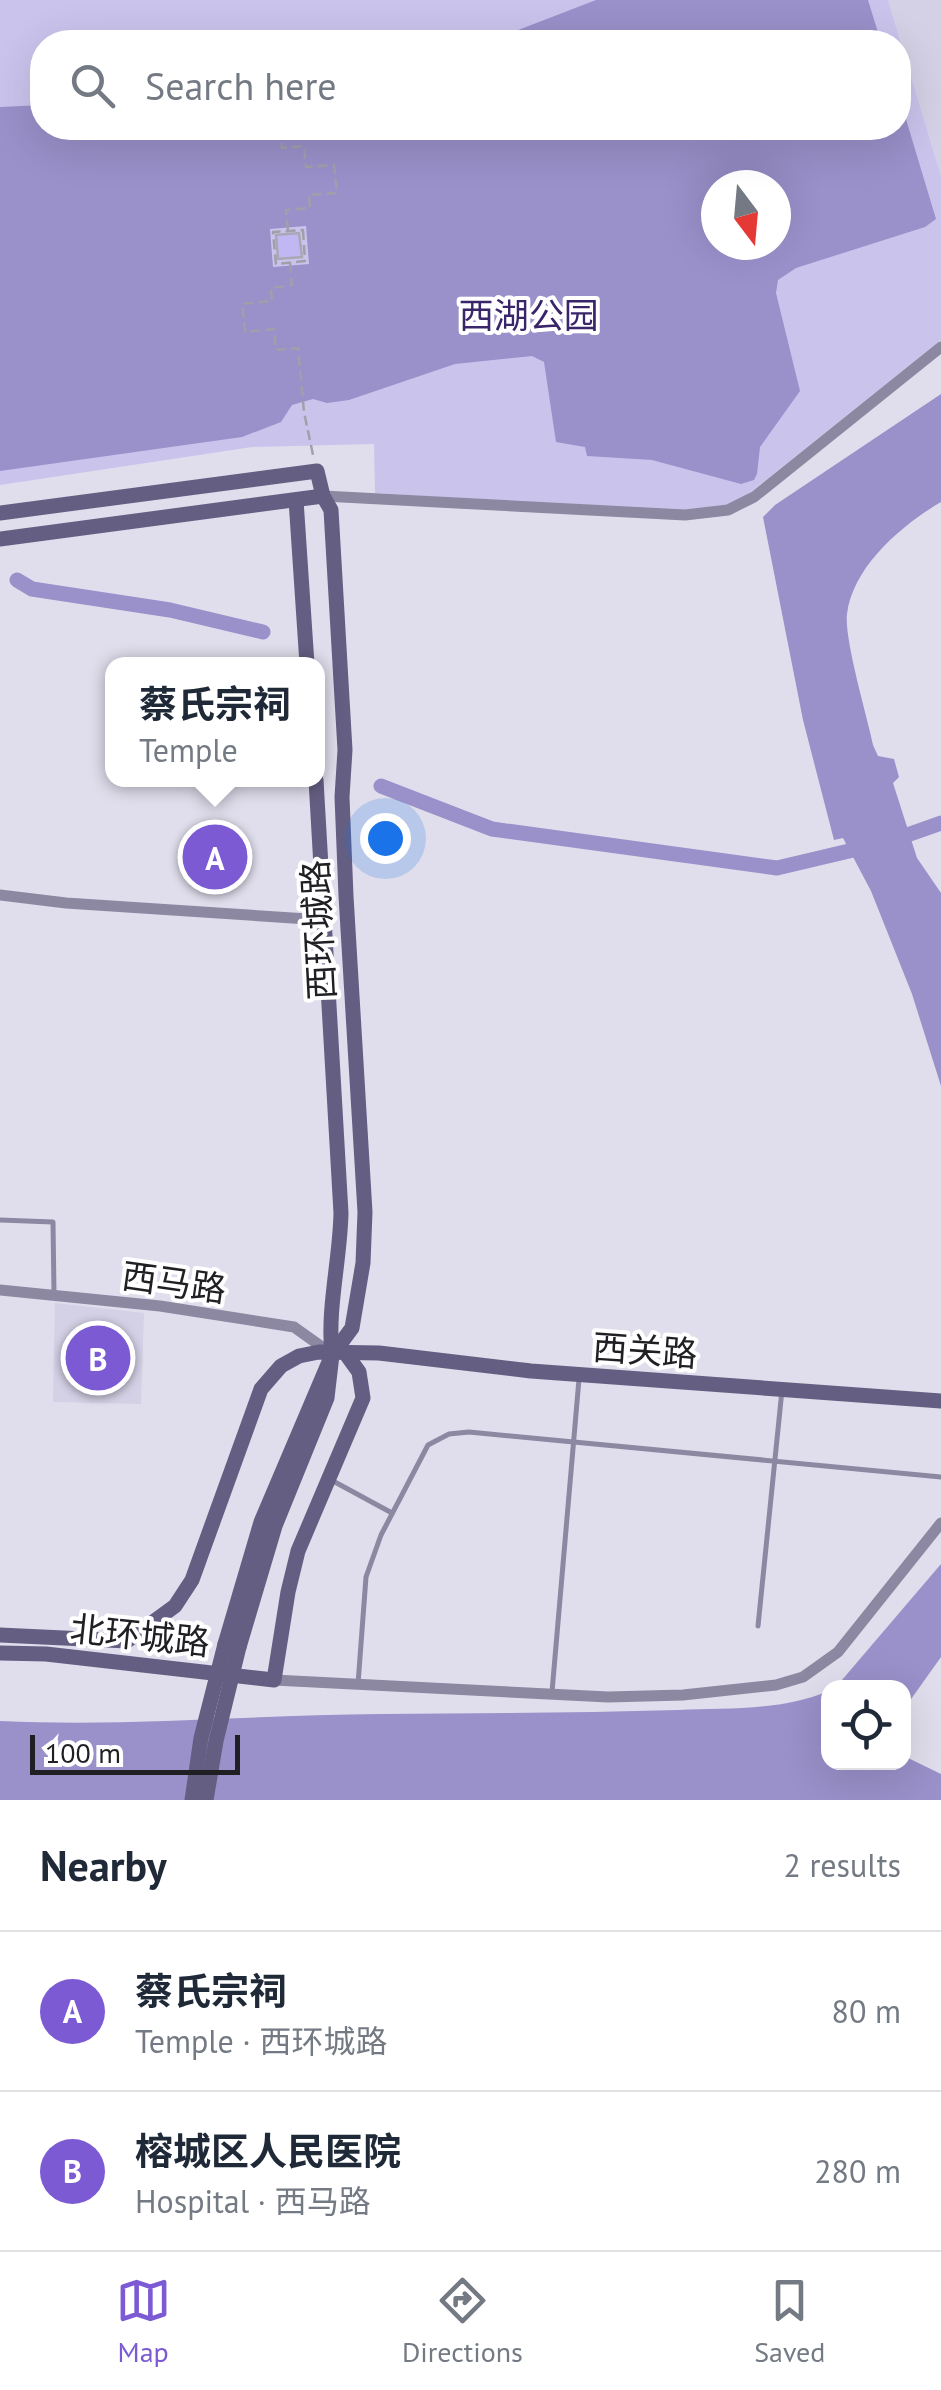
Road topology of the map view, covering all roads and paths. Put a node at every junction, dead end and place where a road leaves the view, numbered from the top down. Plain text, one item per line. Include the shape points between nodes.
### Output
1 (281, 140) edge
2 (288, 231) junction
3 (290, 264) junction
4 (941, 347) edge
5 (317, 471) junction
6 (323, 496) junction
7 (296, 500) junction
8 (0, 514) edge
9 (0, 539) edge
10 (307, 657) edge
11 (316, 787) edge
12 (0, 895) edge
13 (323, 920) junction
14 (0, 1220) edge
15 (0, 1290) edge
16 (54, 1296) junction
17 (339, 1354) junction
18 (579, 1375) junction
19 (782, 1390) junction
20 (941, 1401) edge
21 (574, 1442) junction
22 (775, 1461) junction
23 (941, 1477) edge
24 (328, 1478) junction
25 (392, 1513) junction
26 (941, 1523) edge
27 (758, 1626) dead end
28 (0, 1636) edge
29 (127, 1641) joint
30 (232, 1646) junction
31 (0, 1653) edge
32 (274, 1680) junction
33 (358, 1684) junction
34 (552, 1695) junction
35 (192, 1800) edge
36 (206, 1800) edge

1 - 2 path via 282,148 304,146 306,167 334,165 337,193 309,195 310,208 286,210
2 - 3 path via 273,232 276,264
2 - 3 path via 302,230 305,262
3 - 5 path via 292,285 271,288 272,301 242,304 245,332 274,329 276,350 298,348
4 - 6 street via 754,496 720,512
5 - 6 main road, 西环城路
5 - 8 main road
6 - 7 main road
6 - 17 main road, 西环城路 via 331,510 346,750 346,896 365,1212 362,1274 352,1328
7 - 9 main road
7 - 10 main road
11 - 13 main road, 西环城路
12 - 13 street
13 - 17 main road, 西环城路 via 341,1213 329,1323
14 - 16 lane via 53,1222
15 - 16 street, 西马路
16 - 17 street, 西马路 via 294,1327
17 - 18 main road, 西关路
17 - 24 main road via 359,1372 362,1398
17 - 29 main road, 西关路 via 299,1356 261,1389 192,1580 175,1606
17 - 30 main road, 西环城路 via 261,1522
18 - 19 main road, 西关路
18 - 21 lane
19 - 20 main road, 西关路
19 - 22 lane
21 - 22 lane
21 - 25 lane via 469,1432 442,1436 428,1444
21 - 34 lane
22 - 23 lane
22 - 27 lane
24 - 25 lane
24 - 32 main road via 292,1571
25 - 33 lane via 366,1576
26 - 34 street via 838,1652 803,1676 776,1686 683,1695
28 - 29 main road, 北环城路
30 - 35 main road, bridge via 201,1738
30 - 36 main road, bridge
31 - 32 main road, 北环城路
32 - 33 street
33 - 34 street

